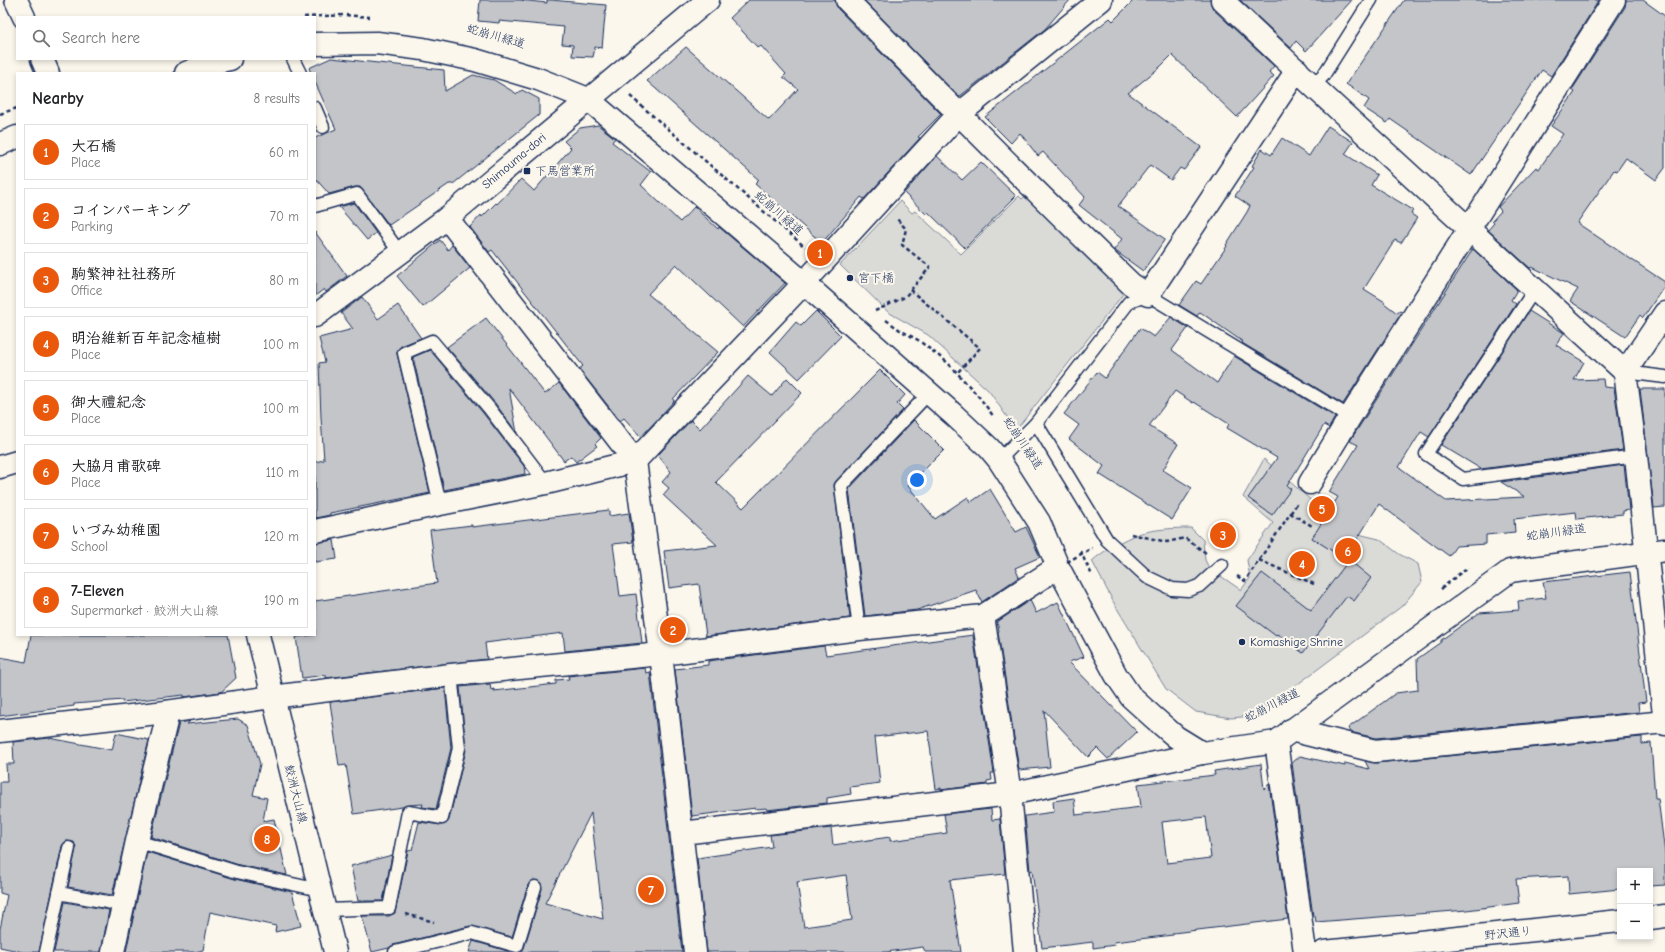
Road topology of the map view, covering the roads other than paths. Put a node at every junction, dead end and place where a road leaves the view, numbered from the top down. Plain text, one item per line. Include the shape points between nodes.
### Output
1 (16, 0) edge
2 (708, 0) edge
3 (847, 0) edge
4 (1101, 0) edge
5 (1222, 0) edge
6 (1371, 0) edge
7 (1614, 0) edge
8 (24, 16) edge
9 (316, 44) edge
10 (42, 60) edge
11 (226, 60) edge
12 (294, 60) edge
13 (1297, 70) junction
14 (48, 72) edge
15 (189, 72) edge
16 (300, 72) edge
17 (1313, 86) junction
18 (588, 99) junction
19 (316, 110) edge
20 (958, 115) junction
21 (323, 127) dead end
22 (16, 137) edge
23 (0, 144) edge
24 (316, 206) edge
25 (446, 218) junction
26 (1469, 228) junction
27 (400, 253) junction
28 (804, 283) junction
29 (1535, 289) junction
30 (1148, 295) junction
31 (1665, 313) edge
32 (316, 315) edge
33 (1625, 372) junction
34 (1665, 377) edge
35 (929, 394) junction
36 (1350, 417) junction
37 (1036, 423) junction
38 (1636, 456) junction
39 (999, 460) junction
40 (635, 461) junction
41 (16, 462) edge
42 (0, 467) edge
43 (1310, 483) road end
44 (546, 484) junction
45 (440, 504) junction
46 (316, 531) edge
47 (1656, 551) edge
48 (1063, 565) junction
49 (1222, 565) road end
50 (983, 616) junction
51 (859, 629) junction
52 (258, 636) edge
53 (661, 654) junction
54 (451, 675) junction
55 (272, 697) junction
56 (166, 712) junction
57 (1665, 723) edge
58 (0, 731) edge
59 (1283, 736) junction
60 (1202, 753) junction
61 (1010, 794) junction
62 (682, 833) junction
63 (137, 841) junction
64 (69, 848) dead end
65 (535, 887) dead end
66 (59, 893) junction
67 (323, 900) junction
68 (124, 905) junction
69 (1665, 916) edge
70 (1653, 918) edge
71 (1617, 921) edge
72 (46, 952) edge
73 (113, 952) edge
74 (335, 952) edge
75 (395, 952) edge
76 (695, 952) edge
77 (1025, 952) edge
78 (1305, 952) edge
79 (1324, 952) edge

1 - 8 street
2 - 18 street, Shimouma-dori
3 - 20 street
4 - 20 street
5 - 13 street
6 - 17 lane via 1323,76
7 - 26 street
9 - 18 street via 378,43 423,49 475,60 538,79
10 - 14 street
11 - 15 street
12 - 16 lane
13 - 17 street
13 - 30 street
17 - 26 street
18 - 25 street, Shimouma-dori
18 - 28 street
19 - 21 lane
20 - 28 street
20 - 30 street via 1131,284
22 - 23 street
24 - 27 lane via 357,194
25 - 27 street, Shimouma-dori
25 - 40 street
26 - 29 street
26 - 36 street
27 - 32 street, Shimouma-dori
28 - 35 street
28 - 40 street
29 - 33 street
29 - 38 lane via 1426,454 1463,478
30 - 36 lane
30 - 37 lane via 1129,302
31 - 33 street
33 - 34 lane
33 - 38 street
35 - 39 street
35 - 51 lane via 841,486
36 - 43 street
37 - 39 lane
37 - 49 lane via 1107,540 1146,577 1172,590 1188,590 1199,586
38 - 47 street
39 - 48 street
40 - 44 street
40 - 53 street
41 - 42 street
44 - 45 street
44 - 45 lane via 489,408 432,341 404,353
45 - 46 street
47 - 57 street
47 - 59 street via 1510,571
48 - 50 street
48 - 60 street via 1116,675 1131,697 1176,737
50 - 51 street
50 - 61 street
51 - 53 street
52 - 55 street, 鮫洲大山線
53 - 54 street
53 - 62 street
54 - 55 street
54 - 67 lane via 459,748 442,818 408,812 389,908
55 - 56 street
55 - 67 street, 鮫洲大山線
56 - 58 street
56 - 63 street via 166,722
57 - 59 street via 1375,751
59 - 60 street
59 - 78 street
60 - 61 street
61 - 62 street
61 - 77 street
62 - 76 street
63 - 67 lane
63 - 68 street
64 - 66 lane
65 - 75 lane via 517,946 472,933
66 - 68 lane
66 - 72 lane
67 - 74 street, 鮫洲大山線
68 - 73 street
69 - 70 street
71 - 79 street, 野沢通り

